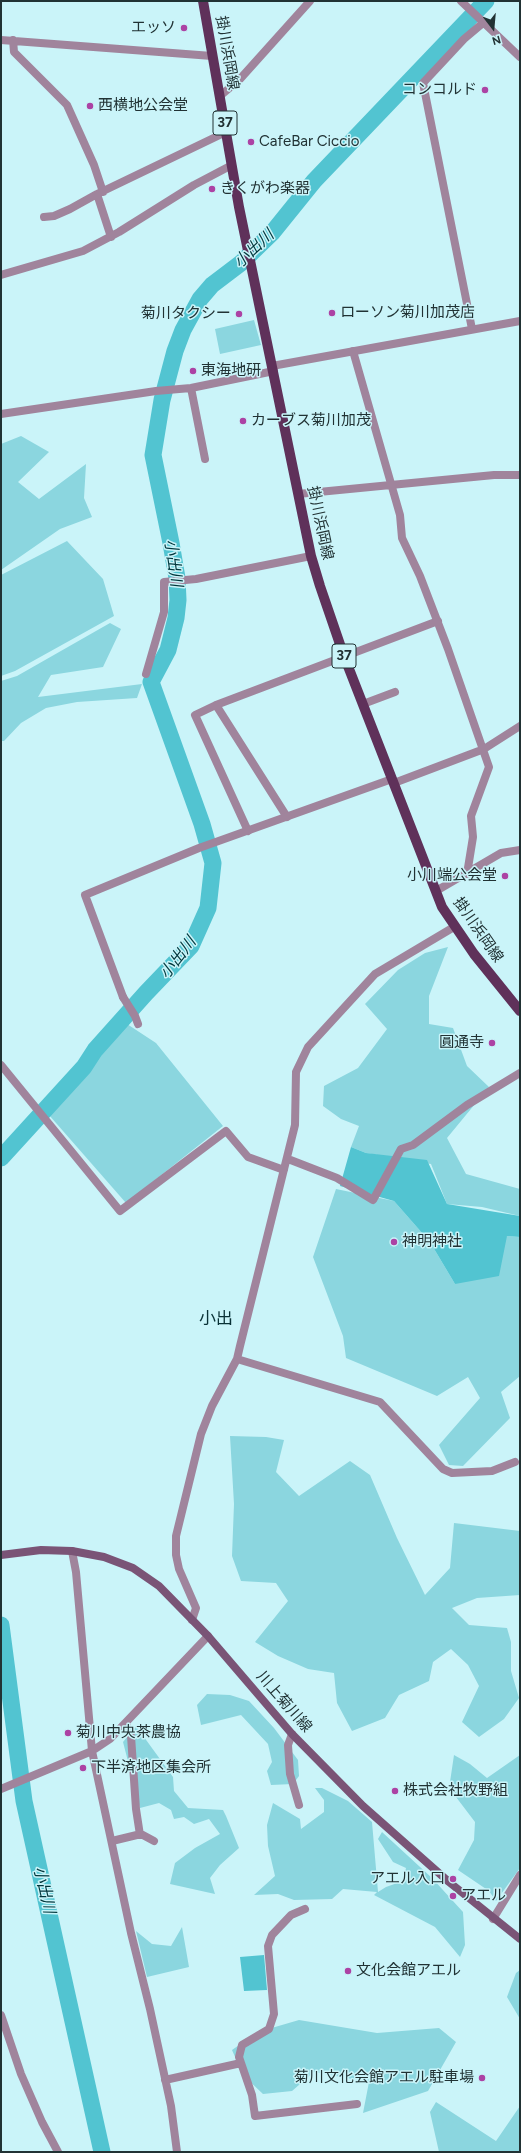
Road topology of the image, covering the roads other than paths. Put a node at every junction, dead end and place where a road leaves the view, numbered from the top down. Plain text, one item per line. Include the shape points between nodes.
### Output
1 (203, 1) edge
2 (310, 1) edge
3 (462, 1) edge
4 (483, 23) junction
5 (1, 40) edge
6 (13, 40) junction
7 (212, 56) junction
8 (520, 57) edge
9 (220, 96) junction
10 (226, 132) junction
11 (232, 165) junction
12 (100, 193) junction
13 (44, 217) dead end
14 (111, 237) junction
15 (1, 275) edge
16 (520, 321) edge
17 (472, 329) junction
18 (353, 351) junction
19 (273, 369) junction
20 (191, 388) junction
21 (1, 414) edge
22 (205, 458) dead end
23 (520, 475) edge
24 (391, 484) junction
25 (298, 494) junction
26 (311, 556) junction
27 (438, 621) junction
28 (344, 656) junction
29 (146, 674) dead end
30 (395, 692) dead end
31 (363, 704) junction
32 (216, 705) junction
33 (520, 726) edge
34 (484, 749) junction
35 (393, 781) junction
36 (287, 817) junction
37 (248, 831) junction
38 (520, 850) edge
39 (467, 874) junction
40 (436, 891) junction
41 (454, 927) junction
42 (520, 1011) edge
43 (136, 1020) dead end
44 (1, 1065) edge
45 (520, 1073) edge
46 (288, 1159) junction
47 (284, 1170) junction
48 (237, 1360) junction
49 (515, 1462) dead end
50 (72, 1551) junction
51 (1, 1555) edge
52 (192, 1620) junction
53 (208, 1636) junction
54 (126, 1724) junction
55 (292, 1734) junction
56 (92, 1751) junction
57 (1, 1789) edge
58 (299, 1805) dead end
59 (140, 1835) junction
60 (112, 1841) junction
61 (154, 1841) dead end
62 (520, 1875) edge
63 (305, 1909) dead end
64 (493, 1918) junction
65 (520, 1940) edge
66 (1, 2015) edge
67 (241, 2063) junction
68 (165, 2080) junction
69 (357, 2104) dead end
70 (58, 2152) edge
71 (177, 2152) edge

1 - 7 main road, 掛川浜岡線 / 37
2 - 9 street via 240,79
3 - 4 street
4 - 8 street
4 - 17 street via 464,39 423,83
5 - 6 street
6 - 7 street
6 - 12 street via 14,52 67,105 94,165
7 - 9 main road, 掛川浜岡線 / 37
9 - 10 main road, 掛川浜岡線 / 37
10 - 11 main road, 掛川浜岡線 / 37
10 - 12 street
11 - 14 street
11 - 19 main road, 掛川浜岡線 / 37
12 - 13 street via 54,216
12 - 14 street
14 - 15 street via 83,251
16 - 17 street
17 - 18 street
18 - 19 street
18 - 24 street
19 - 20 street
19 - 25 main road, 掛川浜岡線 / 37
20 - 21 street
20 - 22 street
23 - 24 street
24 - 25 street
24 - 27 street via 400,515 402,538
25 - 26 main road, 掛川浜岡線 / 37
26 - 28 main road, 掛川浜岡線 / 37
26 - 29 street via 164,582 164,612
27 - 28 street
27 - 34 street
28 - 31 main road, 掛川浜岡線 / 37
28 - 32 street
30 - 31 street
31 - 35 main road, 掛川浜岡線 / 37
32 - 36 street
32 - 37 street via 195,715
33 - 34 street
34 - 35 street
34 - 39 street via 489,767 471,816 474,837
35 - 36 street
35 - 40 main road, 掛川浜岡線 / 37
36 - 37 street
37 - 43 street via 85,894 123,997
38 - 39 street via 501,853
39 - 40 street
40 - 41 main road, 掛川浜岡線 / 37
41 - 42 main road, 掛川浜岡線 / 37
41 - 46 street via 375,974 308,1047 296,1072 295,1125
44 - 47 street via 120,1211 226,1131 248,1157
45 - 46 street via 467,1105 413,1145 401,1149 373,1200 337,1178
46 - 47 street
47 - 48 street
48 - 49 street via 380,1402 443,1469 452,1473 492,1471
48 - 52 street via 212,1406 201,1434 176,1536 179,1569 196,1608
50 - 51 main road, 川上菊川線 via 41,1550
50 - 52 main road, 川上菊川線 via 104,1557 133,1568 159,1586
50 - 56 street
52 - 53 main road, 川上菊川線
53 - 54 street
53 - 55 main road, 川上菊川線
54 - 56 street
54 - 59 street via 131,1736
55 - 58 street via 288,1744 290,1774
55 - 64 main road, 川上菊川線 via 363,1806
56 - 57 street
56 - 60 street
59 - 60 street
59 - 61 street
60 - 68 street
62 - 64 street
63 - 67 street via 290,1915 272,1935 268,1946 274,2014 269,2029 242,2045 239,2057
64 - 65 main road, 川上菊川線
66 - 70 street via 21,2074
67 - 68 street
67 - 69 street via 252,2095 255,2116
68 - 71 street

